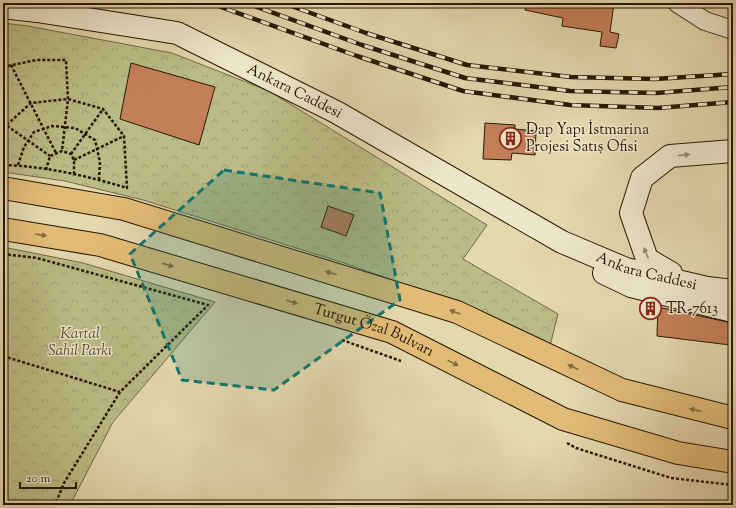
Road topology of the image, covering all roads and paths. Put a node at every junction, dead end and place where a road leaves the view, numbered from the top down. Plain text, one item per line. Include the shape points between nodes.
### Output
1 (677, 3) edge
2 (3, 7) edge
3 (733, 30) edge
4 (12, 65) junction
5 (3, 67) edge
6 (68, 99) junction
7 (31, 102) junction
8 (103, 109) junction
9 (4, 124) edge
10 (66, 127) junction
11 (3, 128) edge
12 (44, 129) junction
13 (84, 133) junction
14 (124, 136) junction
15 (28, 140) junction
16 (98, 149) junction
17 (62, 151) junction
18 (733, 151) edge
19 (56, 153) junction
20 (71, 154) junction
21 (50, 156) junction
22 (74, 160) junction
23 (3, 165) edge
24 (18, 165) junction
25 (46, 170) junction
26 (74, 175) junction
27 (99, 180) junction
28 (3, 188) edge
29 (3, 229) edge
30 (562, 242) junction
31 (3, 254) edge
32 (688, 284) junction
33 (733, 292) edge
34 (733, 311) edge
35 (338, 339) dead end
36 (3, 356) edge
37 (406, 363) dead end
38 (120, 392) junction
39 (733, 418) edge
40 (562, 440) dead end
41 (733, 462) edge
42 (733, 485) edge
43 (55, 505) edge

1 - 3 street via 704,21
2 - 30 main road, Ankara Caddesi via 177,33 336,112
4 - 5 path
4 - 6 path via 36,60 66,60
4 - 7 path
6 - 7 path
6 - 8 path
6 - 10 path
7 - 9 path
7 - 12 path
8 - 13 path
8 - 14 path
9 - 11 path
9 - 15 path
10 - 12 path via 52,126
10 - 13 path
10 - 17 path
12 - 15 path via 34,132
12 - 19 path
13 - 16 path via 95,140
13 - 20 path
14 - 16 path
14 - 27 path via 127,188
15 - 21 path
15 - 24 path
16 - 22 path
16 - 27 path
17 - 19 path
17 - 20 path
32 -> 18 main road via 647,259 631,213 642,178 670,156
19 - 21 path
20 - 22 path
21 - 25 path
22 - 26 path
23 - 24 path
24 - 25 path
25 - 26 path
26 - 27 path
39 -> 28 highway via 622,390 457,312 124,209
29 -> 41 highway, Turgut Özal Bulvarı via 100,245 392,332 563,419 678,453
30 - 32 main road, Ankara Caddesi via 626,269
30 - 34 main road, Ankara Caddesi via 582,262 631,286
31 - 38 path via 37,258 208,305
32 - 33 main road, Ankara Caddesi
35 - 37 path
36 - 38 path
38 - 43 path via 64,482
40 - 42 path via 576,448 671,478

